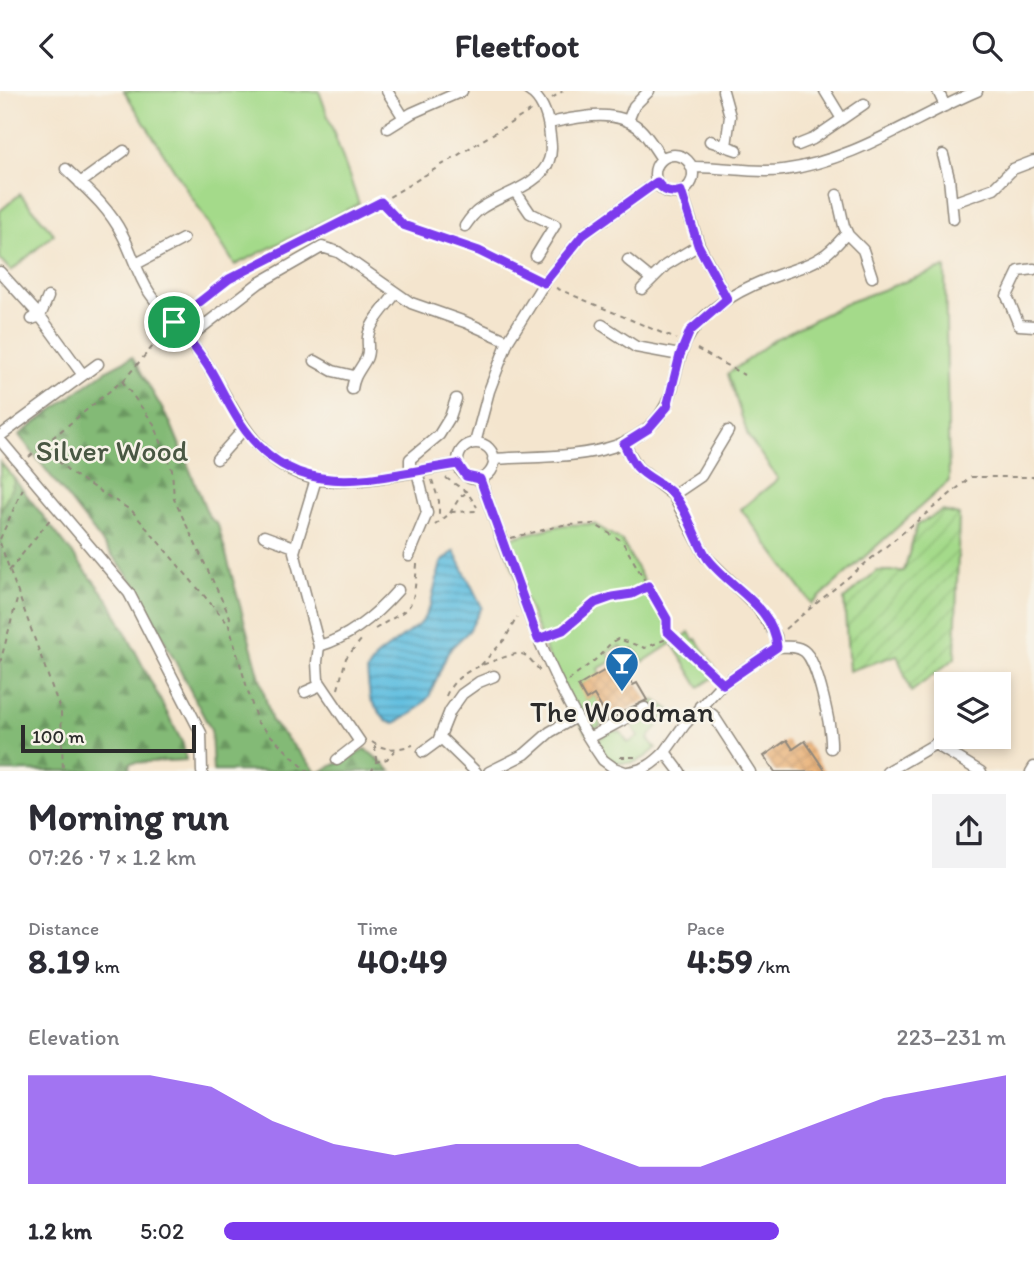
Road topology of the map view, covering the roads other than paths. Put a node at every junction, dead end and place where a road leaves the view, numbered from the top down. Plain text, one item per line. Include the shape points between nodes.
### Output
1 (387, 91) edge
2 (462, 91) edge
3 (529, 91) edge
4 (649, 91) edge
5 (723, 91) edge
6 (825, 91) edge
7 (938, 91) edge
8 (977, 91) edge
9 (864, 104) dead end
10 (945, 106) junction
11 (404, 118) junction
12 (842, 119) junction
13 (628, 121) junction
14 (548, 123) junction
15 (388, 128) dead end
16 (710, 141) dead end
17 (798, 145) dead end
18 (124, 151) dead end
19 (943, 155) dead end
20 (663, 159) junction
21 (1034, 160) edge
22 (691, 167) junction
23 (66, 169) dead end
24 (657, 182) junction
25 (80, 183) junction
26 (515, 191) junction
27 (681, 191) junction
28 (837, 195) dead end
29 (952, 203) junction
30 (953, 219) dead end
31 (465, 226) dead end
32 (847, 233) junction
33 (183, 239) dead end
34 (698, 245) junction
35 (536, 255) dead end
36 (628, 260) dead end
37 (136, 264) junction
38 (1034, 269) edge
39 (0, 272) edge
40 (872, 277) dead end
41 (650, 278) junction
42 (642, 289) dead end
43 (395, 293) junction
44 (48, 297) dead end
45 (727, 299) junction
46 (36, 317) junction
47 (602, 324) dead end
48 (1034, 326) edge
49 (188, 338) junction
50 (508, 341) junction
51 (680, 355) junction
52 (315, 361) dead end
53 (98, 364) dead end
54 (83, 375) junction
55 (354, 376) junction
56 (352, 389) dead end
57 (456, 399) dead end
58 (244, 429) junction
59 (728, 432) dead end
60 (0, 438) edge
61 (475, 443) junction
62 (624, 444) junction
63 (217, 459) dead end
64 (493, 459) junction
65 (458, 464) junction
66 (414, 471) junction
67 (316, 479) junction
68 (480, 479) junction
69 (673, 495) junction
70 (264, 536) dead end
71 (294, 547) junction
72 (413, 558) road end
73 (398, 590) dead end
74 (776, 641) junction
75 (319, 646) junction
76 (494, 676) dead end
77 (321, 685) junction
78 (305, 692) dead end
79 (700, 706) junction
80 (645, 708) dead end
81 (576, 717) junction
82 (440, 737) junction
83 (589, 738) junction
84 (831, 748) dead end
85 (424, 752) dead end
86 (665, 752) junction
87 (337, 760) dead end
88 (202, 771) edge
89 (475, 771) edge
90 (491, 771) edge
91 (624, 771) edge
92 (640, 771) edge
93 (679, 771) edge
94 (749, 771) edge
95 (889, 771) edge
96 (979, 771) edge

1 - 11 street
2 - 11 street
3 - 14 street via 542,104
4 - 13 street via 634,106
5 - 16 street via 732,148
6 - 12 street
7 - 10 street
8 - 10 street
9 - 12 street
10 - 22 street via 823,162 780,170
11 - 15 street
12 - 17 street
13 - 14 street via 586,115
13 - 20 street
14 - 26 street via 551,146 546,167
18 - 25 street
19 - 29 street
20 - 22 street via 681,156
20 - 24 street via 655,169
21 - 29 street via 1013,169 994,188
22 - 27 street via 692,180
23 - 25 street
24 - 27 street via 665,191
24 - 50 street via 583,235 544,283
25 - 37 street via 116,223
26 - 31 street via 480,208
26 - 35 street via 530,213 555,225
27 - 34 street
28 - 32 street
29 - 30 street
32 - 40 street via 863,250
32 - 45 street via 821,258
33 - 37 street
34 - 41 street
34 - 45 street
36 - 41 street
37 - 49 street via 149,292
38 - 48 street via 1018,271 1007,296 1020,325
39 - 46 street
41 - 42 street
43 - 49 street via 322,247 259,283
43 - 50 street
43 - 55 street via 371,329 367,357
44 - 46 street
45 - 51 street via 690,331
46 - 54 street
47 - 51 street via 636,347
49 - 58 street
50 - 61 street
51 - 62 street via 667,407 648,429
52 - 55 street
53 - 54 street
54 - 60 street
55 - 56 street
57 - 66 street via 439,435 413,455
58 - 63 street
58 - 67 street via 281,466
59 - 69 street via 701,476
60 - 88 street via 129,593 201,733
61 - 64 street via 488,447
61 - 65 street via 461,450
62 - 64 street via 591,452
62 - 69 street via 638,468
64 - 68 street via 491,471
65 - 66 street
65 - 68 street via 466,476
66 - 67 street
66 - 72 street via 427,513
67 - 71 street
68 - 81 street via 538,639
69 - 74 street via 706,557 748,596 768,621
70 - 71 street
71 - 75 street
73 - 75 street via 370,618 337,641
74 - 79 street
74 - 84 street via 798,647 812,659
75 - 77 street
76 - 82 street via 461,694
77 - 78 street
77 - 87 street via 360,742
79 - 86 street
79 - 94 street via 713,715
80 - 83 street
81 - 83 street
81 - 90 street via 525,754
82 - 85 street
82 - 89 street
83 - 91 street via 603,760
86 - 92 street
86 - 93 street
95 - 96 street via 935,744

